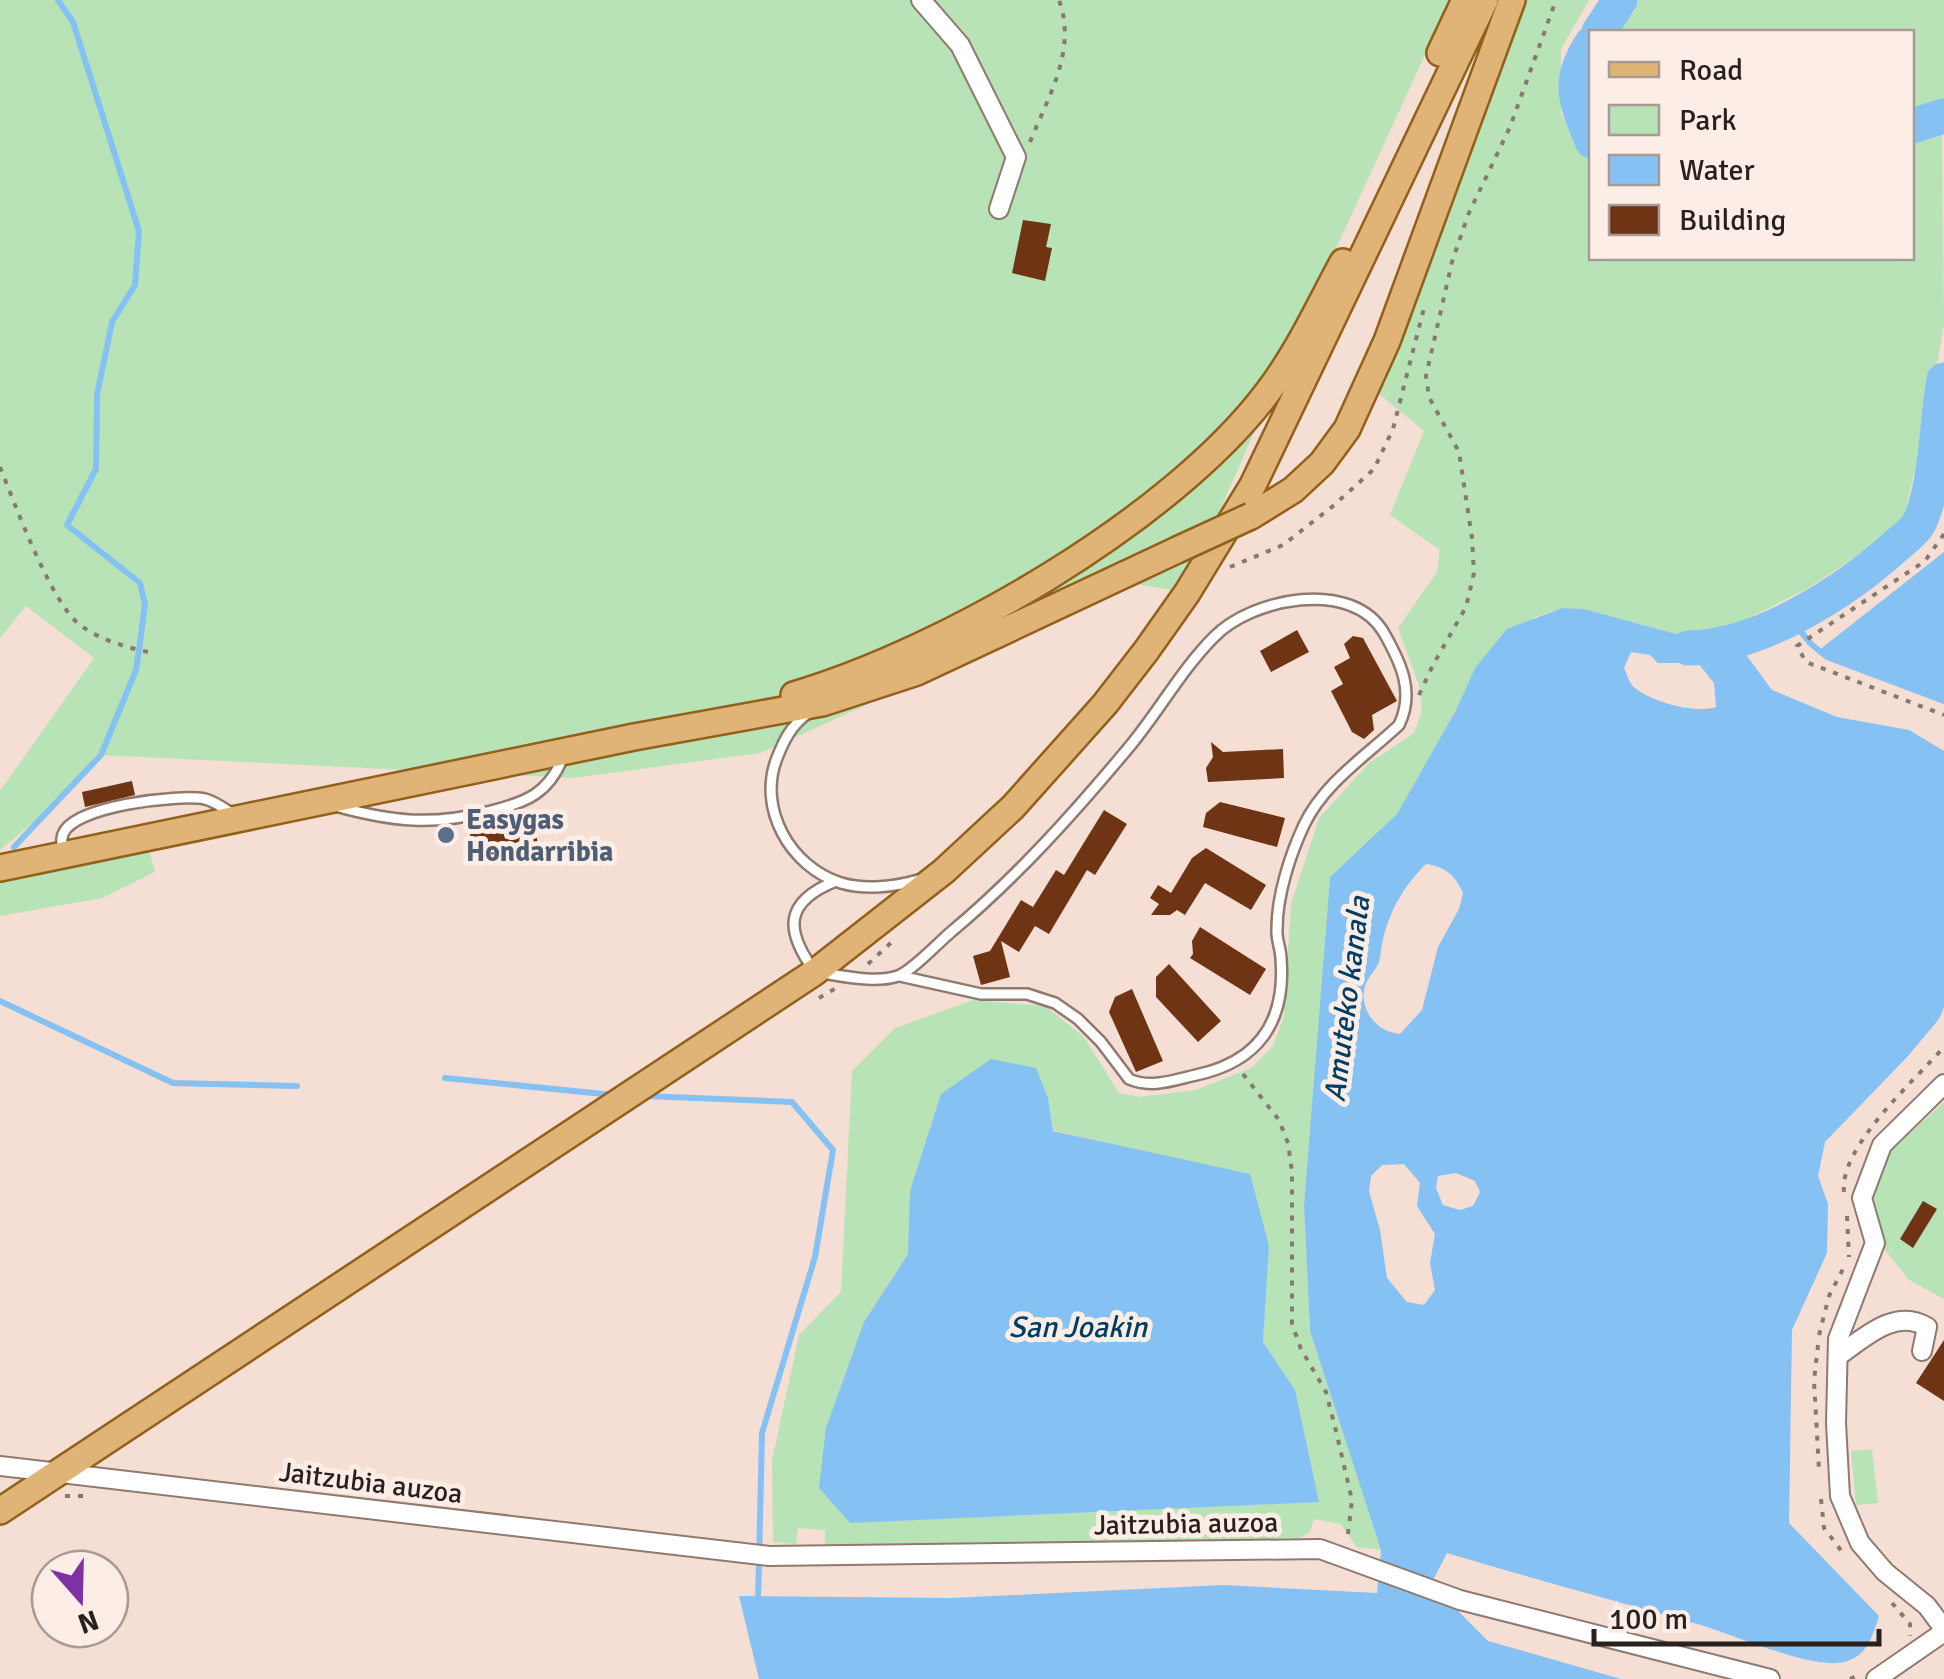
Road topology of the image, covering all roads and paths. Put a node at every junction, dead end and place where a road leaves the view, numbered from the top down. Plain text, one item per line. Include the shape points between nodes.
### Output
1 (921, 0) edge
2 (1059, 0) edge
3 (1465, 0) edge
4 (1484, 0) edge
5 (1512, 0) edge
6 (1556, 0) edge
7 (1016, 158) junction
8 (999, 209) dead end
9 (1357, 236) junction
10 (1329, 327) junction
11 (0, 466) edge
12 (1944, 534) edge
13 (152, 654) dead end
14 (822, 703) junction
15 (1944, 715) edge
16 (1399, 725) junction
17 (634, 736) junction
18 (565, 751) junction
19 (318, 802) junction
20 (240, 818) junction
21 (62, 855) junction
22 (0, 868) edge
23 (944, 871) junction
24 (836, 881) junction
25 (815, 972) junction
26 (900, 976) junction
27 (1240, 1059) junction
28 (1944, 1084) edge
29 (1922, 1351) dead end
30 (1838, 1356) junction
31 (0, 1466) edge
32 (58, 1472) junction
33 (93, 1496) dead end
34 (52, 1498) dead end
35 (0, 1511) edge
36 (1343, 1556) junction
37 (1944, 1630) edge
38 (1770, 1679) edge
39 (1876, 1679) edge

1 - 7 street via 960,45
2 - 7 path via 1066,51 1029,147
3 - 9 main road
4 - 10 main road
5 - 14 main road, bridge via 1387,340 1347,429 1322,463 1252,516 917,672
6 - 16 path via 1510,127 1468,215 1426,376 1429,397 1459,452 1474,573 1466,607
7 - 8 street
9 - 10 main road
9 - 17 main road via 1268,392 1226,440 1136,516 1048,577 882,663 799,694
10 - 23 main road via 1267,458 1188,593 1105,704 1013,807
11 - 13 path via 46,576 77,623 112,643
12 - 15 path via 1925,561 1797,646 1806,662
14 - 17 main road
14 - 24 lane via 787,734 773,768 771,802 779,830 798,855
16 - 26 lane via 1408,694 1399,660 1374,618 1348,606 1297,598 1233,622 1214,636 1130,746 1002,890
16 - 27 lane via 1338,779 1303,827 1280,900 1281,988 1274,1018 1264,1040
17 - 18 main road
18 - 19 main road
18 - 19 lane via 546,788 526,802 456,820 382,818
19 - 20 main road
20 - 21 main road
20 - 21 lane via 207,799 110,808 72,822 62,834
21 - 22 main road
23 - 24 lane via 880,887
23 - 25 main road
24 - 25 lane via 818,888 792,919 800,952
25 - 26 lane
25 - 32 main road
26 - 27 lane via 1054,1003 1140,1084 1218,1071
27 - 36 path via 1244,1078 1280,1120 1288,1143 1292,1324 1326,1392 1352,1500
28 - 30 street via 1882,1145 1862,1198 1875,1243 1838,1339
29 - 30 street via 1927,1327 1915,1320 1885,1324
30 - 37 street via 1840,1496 1860,1543
31 - 32 street, Jaitzubia auzoa
32 - 35 main road
32 - 36 street, Jaitzubia auzoa via 768,1556 1304,1549
33 - 34 path
36 - 38 street, Jaitzubia auzoa via 1460,1600
37 - 39 street

